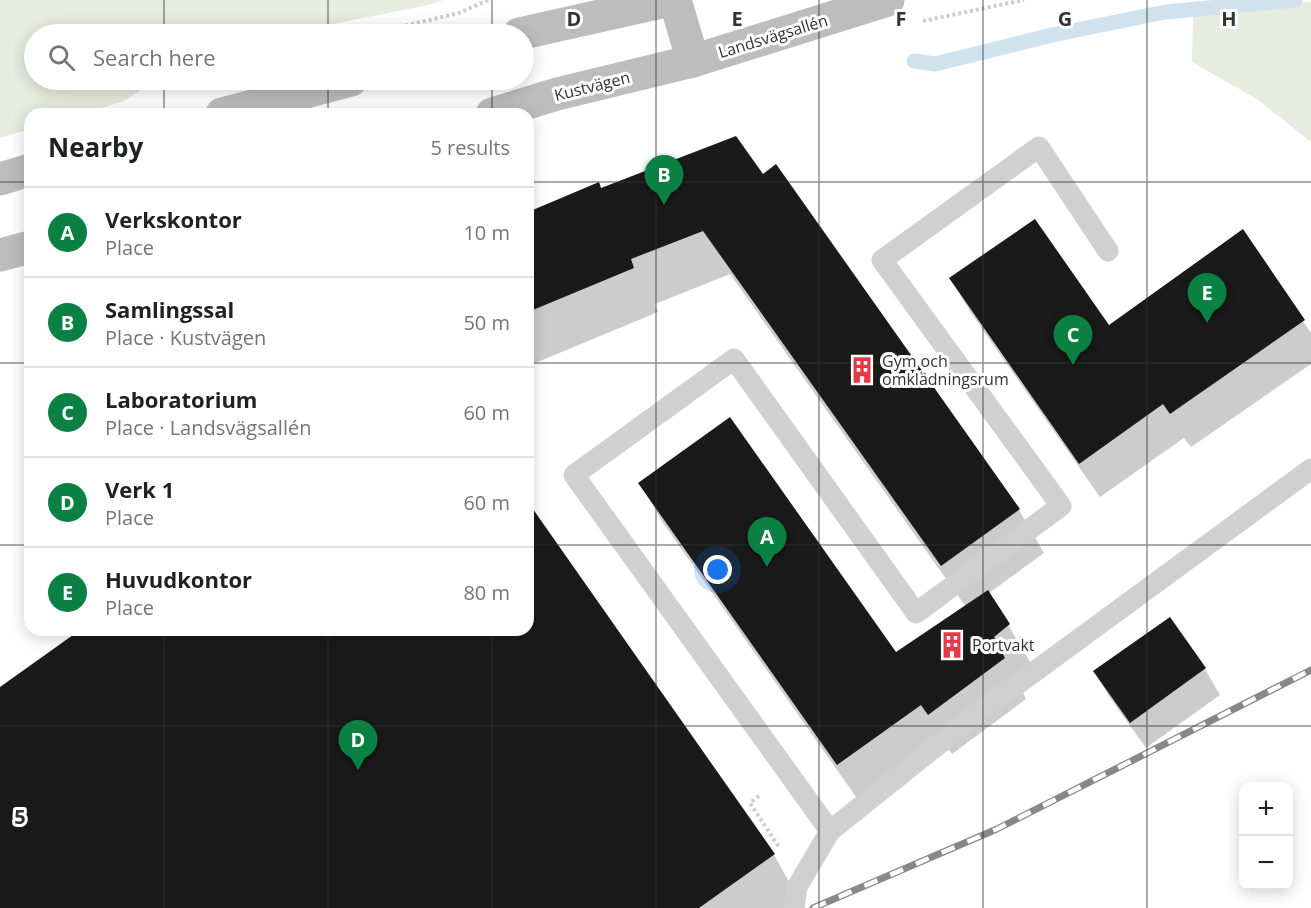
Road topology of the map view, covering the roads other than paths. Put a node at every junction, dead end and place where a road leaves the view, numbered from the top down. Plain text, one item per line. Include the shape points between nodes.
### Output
1 (673, 0) edge
2 (888, 0) edge
3 (534, 31) edge
4 (693, 61) junction
5 (313, 90) edge
6 (245, 108) edge
7 (512, 108) edge
8 (24, 172) edge
9 (0, 179) edge
10 (24, 249) edge
11 (1108, 251) dead end
12 (0, 255) edge
13 (1311, 470) edge
14 (830, 831) junction
15 (794, 908) edge

1 - 3 main road
1 - 4 main road
2 - 4 main road, Landsvägsallén
4 - 7 main road, Kustvägen
5 - 6 main road
8 - 9 main road
10 - 12 main road
11 - 14 lane via 1039,147 882,261 1061,506 916,613 734,359 574,475
13 - 14 lane via 974,716
14 - 15 lane via 797,887

